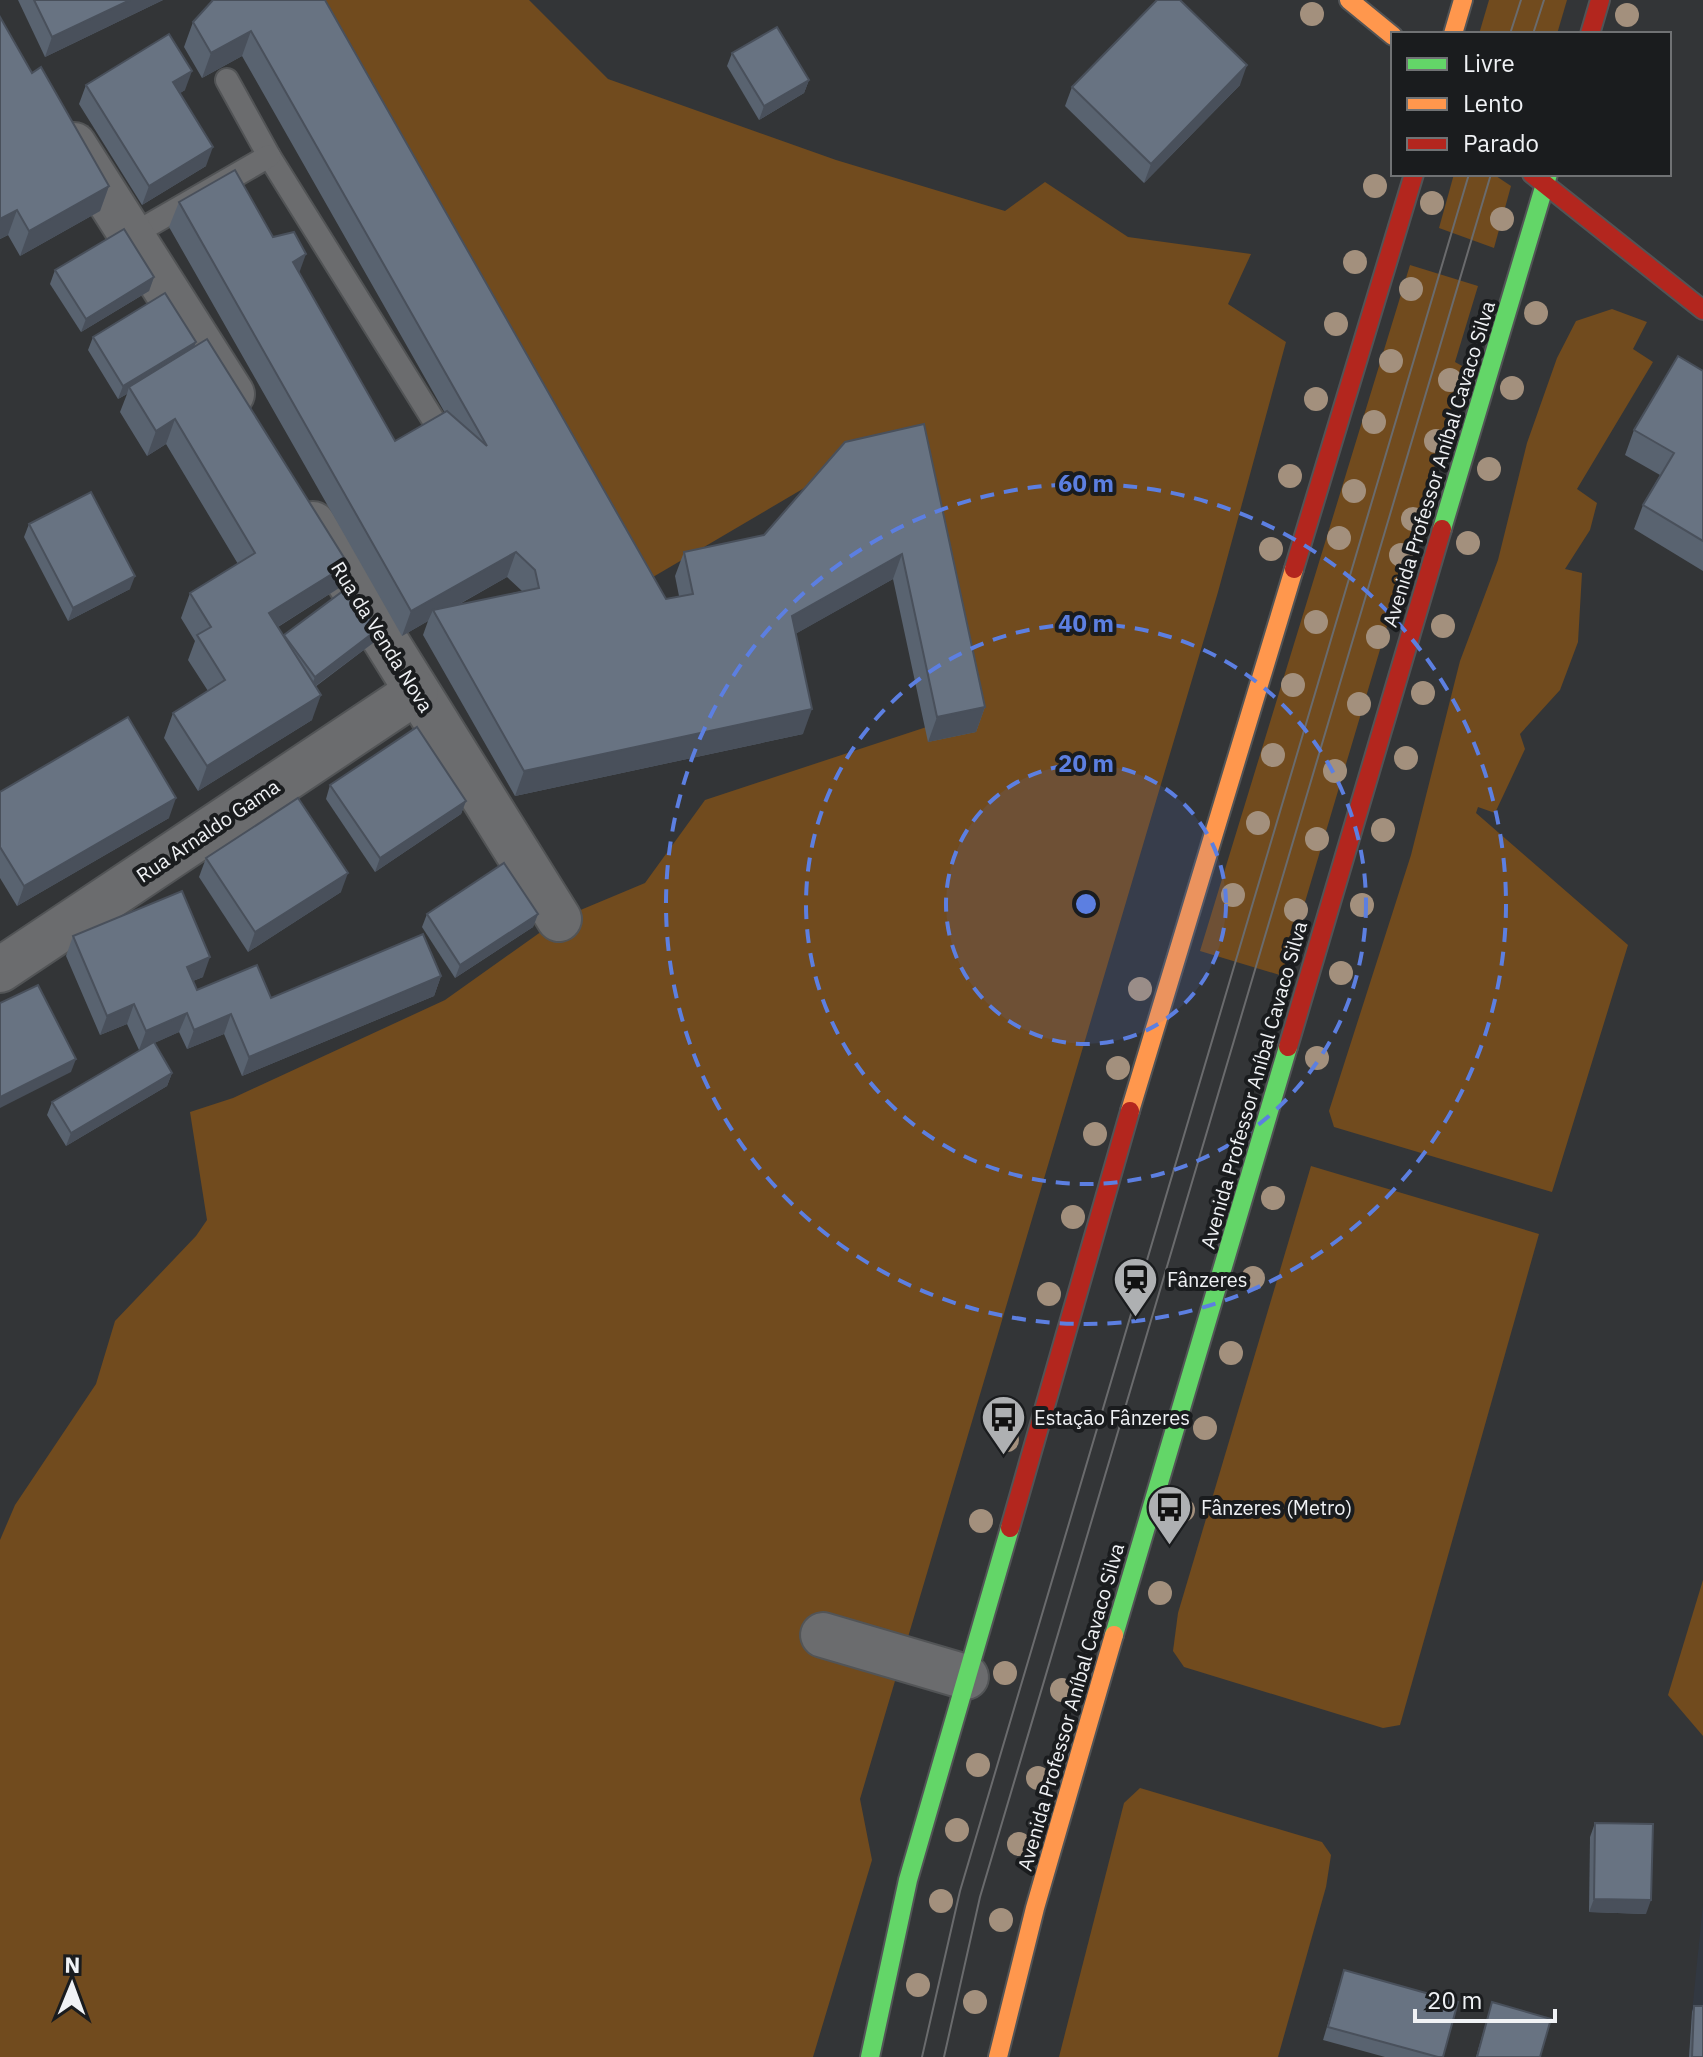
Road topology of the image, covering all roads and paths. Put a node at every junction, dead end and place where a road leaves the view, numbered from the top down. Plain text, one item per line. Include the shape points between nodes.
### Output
1 (1349, 0) edge
2 (1463, 0) edge
3 (1600, 0) edge
4 (1454, 32) edge
5 (1591, 32) edge
6 (1391, 34) edge
7 (227, 80) edge
8 (49, 107) edge
9 (269, 156) junction
10 (1413, 176) edge
11 (1542, 178) edge
12 (132, 235) junction
13 (1703, 310) edge
14 (256, 433) edge
15 (462, 465) edge
16 (289, 485) edge
17 (416, 692) junction
18 (559, 919) dead end
19 (0, 970) edge
20 (823, 1635) dead end
21 (966, 1677) junction
22 (870, 2057) edge
23 (998, 2057) edge

1 - 6 main road
2 - 4 main road
3 - 5 main road
7 - 9 lane
8 - 12 street
9 - 12 lane
9 - 15 lane
10 - 21 main road via 1165,991
11 - 13 main road
11 - 23 main road, Avenida Professor Aníbal Cavaco Silva via 1092,1708
12 - 14 street
16 - 17 street, Rua da Venda Nova
17 - 18 street, Rua da Venda Nova
17 - 19 street, Rua Arnaldo Gama
20 - 21 street
21 - 22 main road via 908,1880

